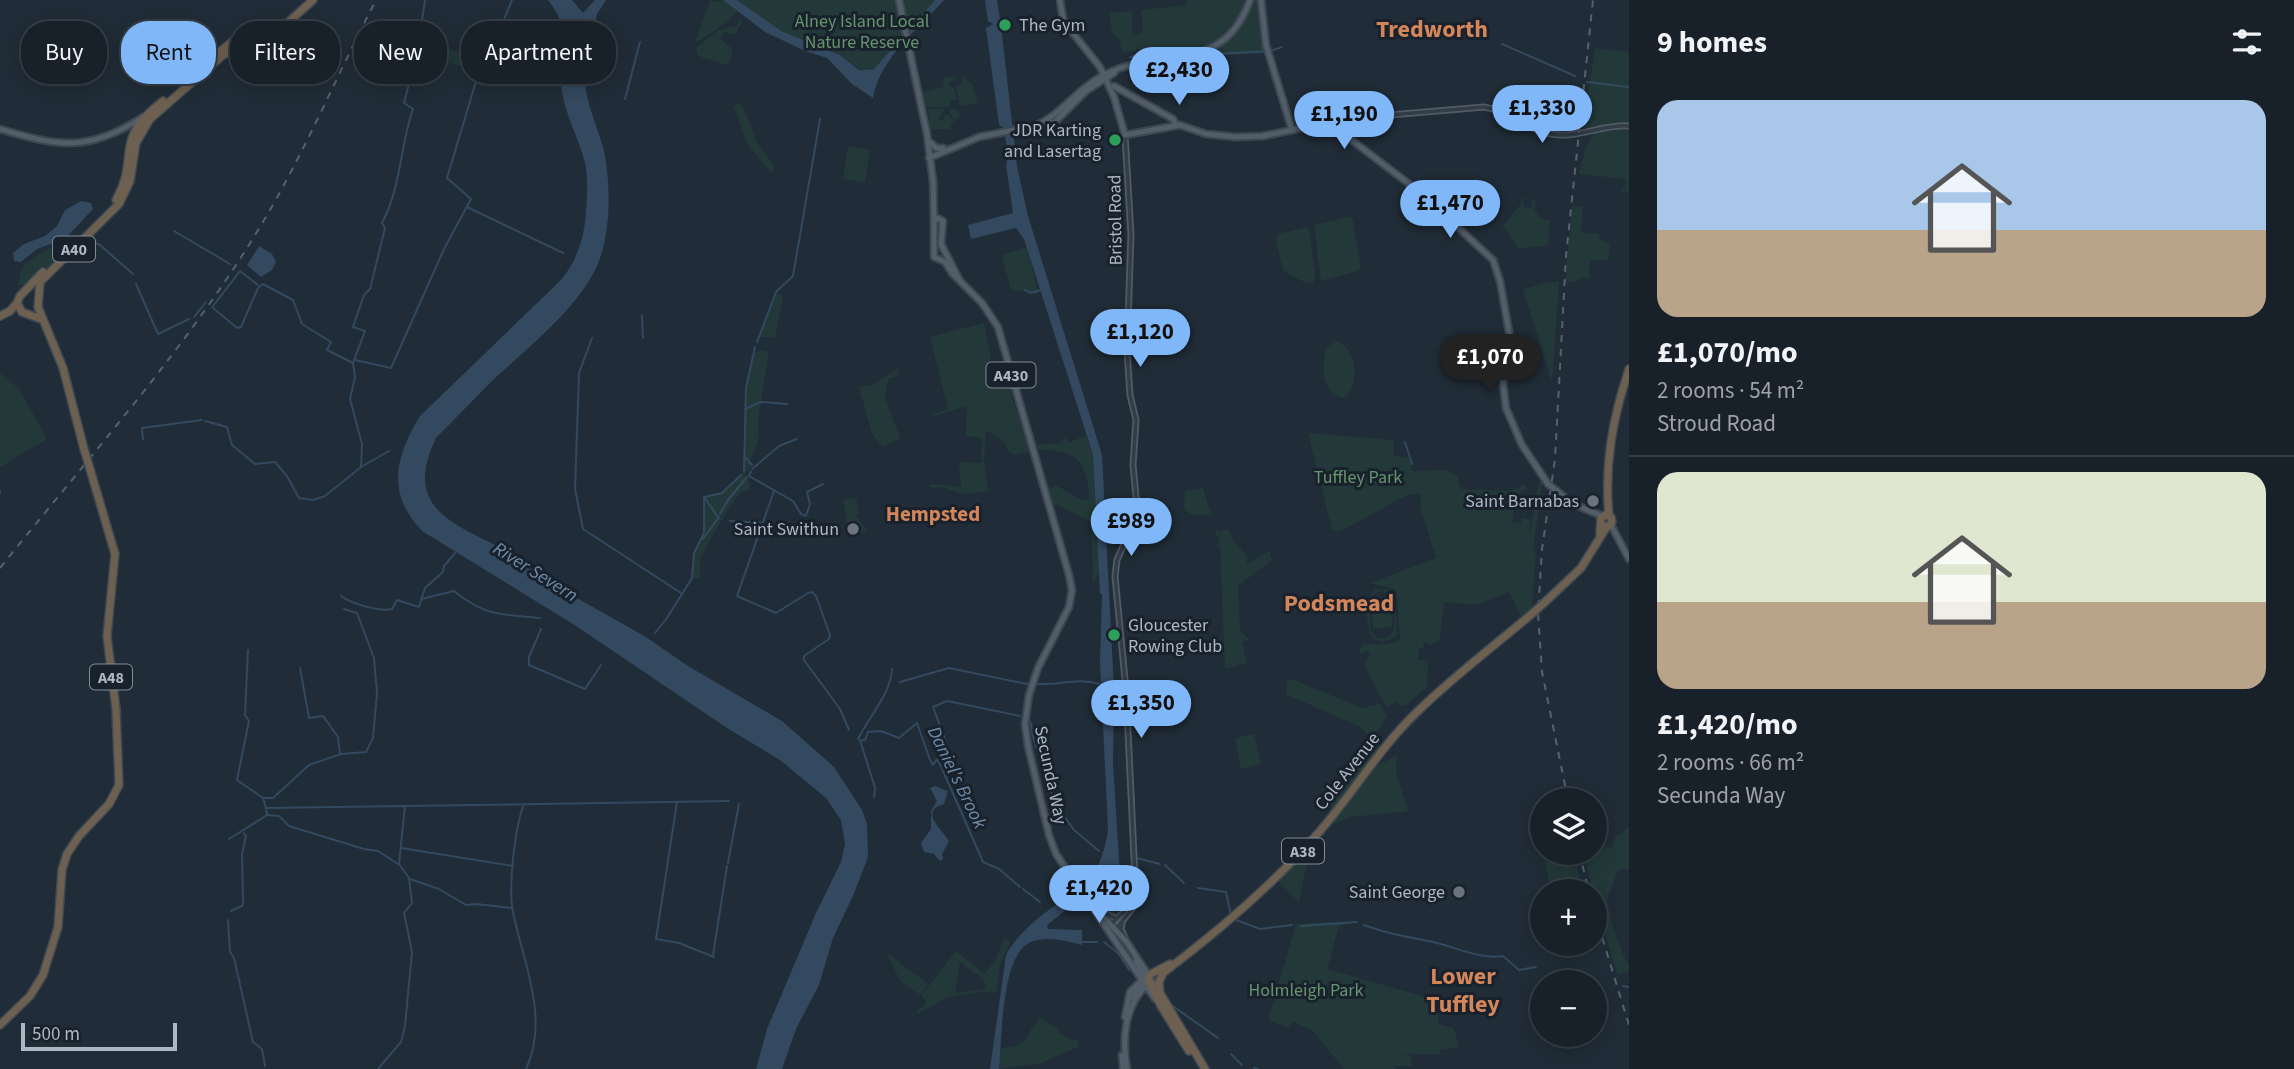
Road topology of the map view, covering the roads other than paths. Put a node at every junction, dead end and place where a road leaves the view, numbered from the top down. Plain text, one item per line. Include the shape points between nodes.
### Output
1 (307, 0) edge
2 (313, 0) edge
3 (899, 0) edge
4 (1060, 0) edge
5 (1250, 0) edge
6 (1261, 0) edge
7 (912, 56) junction
8 (1129, 65) junction
9 (1108, 79) junction
10 (1095, 85) junction
11 (1128, 95) junction
12 (1115, 97) junction
13 (1067, 107) junction
14 (148, 117) junction
15 (1176, 125) junction
16 (1629, 126) edge
17 (131, 127) junction
18 (1332, 128) junction
19 (0, 129) edge
20 (1292, 130) junction
21 (1125, 133) junction
22 (979, 137) junction
23 (931, 142) junction
24 (943, 148) junction
25 (931, 157) junction
26 (933, 181) junction
27 (937, 219) junction
28 (944, 258) junction
29 (23, 293) junction
30 (38, 298) junction
31 (17, 303) junction
32 (38, 307) junction
33 (10, 311) junction
34 (26, 312) junction
35 (0, 316) edge
36 (41, 320) junction
37 (1629, 369) edge
38 (1606, 520) junction
39 (1629, 559) edge
40 (1088, 900) junction
41 (1131, 909) junction
42 (1118, 917) junction
43 (1125, 918) junction
44 (1110, 928) junction
45 (1126, 941) junction
46 (1138, 958) junction
47 (1164, 970) junction
48 (1136, 971) junction
49 (1147, 980) junction
50 (1160, 993) junction
51 (1136, 997) junction
52 (1128, 998) junction
53 (1161, 1006) junction
54 (1125, 1015) junction
55 (0, 1025) edge
56 (1125, 1069) edge
57 (1202, 1069) edge

1 - 14 highway, A40 via 280,24 226,45
2 - 14 highway, A40 via 282,27 223,55
3 - 7 main road, A430
4 - 9 main road via 1066,23
5 - 8 main road via 1235,29 1208,51
6 - 20 main road via 1266,45
7 - 23 main road, A430
7 - 25 main road
8 - 9 main road
8 - 9 main road
9 - 10 main road
9 - 11 main road
9 - 12 main road, Bristol Road
9 - 12 main road
9 - 13 main road via 1081,88
10 - 12 main road via 1105,84
10 - 13 main road
11 - 12 main road
11 - 15 main road
12 - 21 main road, Bristol Road
13 - 22 main road via 1055,122
14 - 17 highway
14 - 30 highway, A40 via 119,204 43,279
15 - 20 main road via 1236,137
15 - 21 main road
16 - 18 street via 1555,135 1484,107 1343,119 1335,121
17 - 19 main road via 99,139 54,143
17 - 29 highway, A40 via 125,179 112,206
18 - 20 main road via 1316,125
18 - 38 main road, bridge via 1421,193 1493,260 1511,343 1503,384 1506,408 1522,445 1548,484 1570,502
21 - 41 street, Bristol Road via 1131,235 1127,351 1136,420 1137,501 1115,576 1126,690 1136,903
22 - 24 main road
22 - 25 main road
23 - 24 main road
23 - 25 main road, A430
24 - 25 main road
25 - 26 main road, A430
25 - 26 main road
26 - 27 main road, A430
27 - 28 main road, A430 via 943,222 940,241
27 - 28 main road, A430 via 934,256
28 - 40 main road, Secunda Way / A430 via 988,309 1002,335 1069,575 1069,607 1033,680 1025,724 1052,844
29 - 30 highway
29 - 31 highway, A40
30 - 32 highway, A40
31 - 33 highway, A40
31 - 34 highway
32 - 34 highway
32 - 36 highway, A48
33 - 34 highway
33 - 35 highway, A40
34 - 36 highway
36 - 55 highway, A48, bridge via 63,369 115,554 107,636 119,785 109,804 67,853 58,927 43,975 30,996
37 - 38 highway, A38 via 1607,461
38 - 39 main road
38 - 47 highway, Cole Avenue / A38, bridge via 1581,568 1418,711 1300,854 1242,910
40 - 42 street via 1111,918
40 - 44 main road, A430
40 - 44 main road, A430
40 - 44 main road, A430
41 - 42 street
41 - 43 street
42 - 44 street
43 - 44 street
43 - 45 street via 1121,929
44 - 45 main road, A430
44 - 48 main road, A430
44 - 49 main road, A430
45 - 46 main road, A430
46 - 47 main road via 1149,969
46 - 49 main road, A430
47 - 49 highway, Cole Avenue / A38
47 - 50 highway
48 - 49 main road, A430
48 - 52 main road
49 - 50 main road
49 - 51 main road
49 - 52 main road via 1133,988
49 - 53 highway
49 - 54 main road via 1133,995
50 - 57 highway
51 - 53 main road via 1147,994
51 - 56 main road via 1125,1034
52 - 54 main road
53 - 57 highway
54 - 56 main road via 1121,1045

